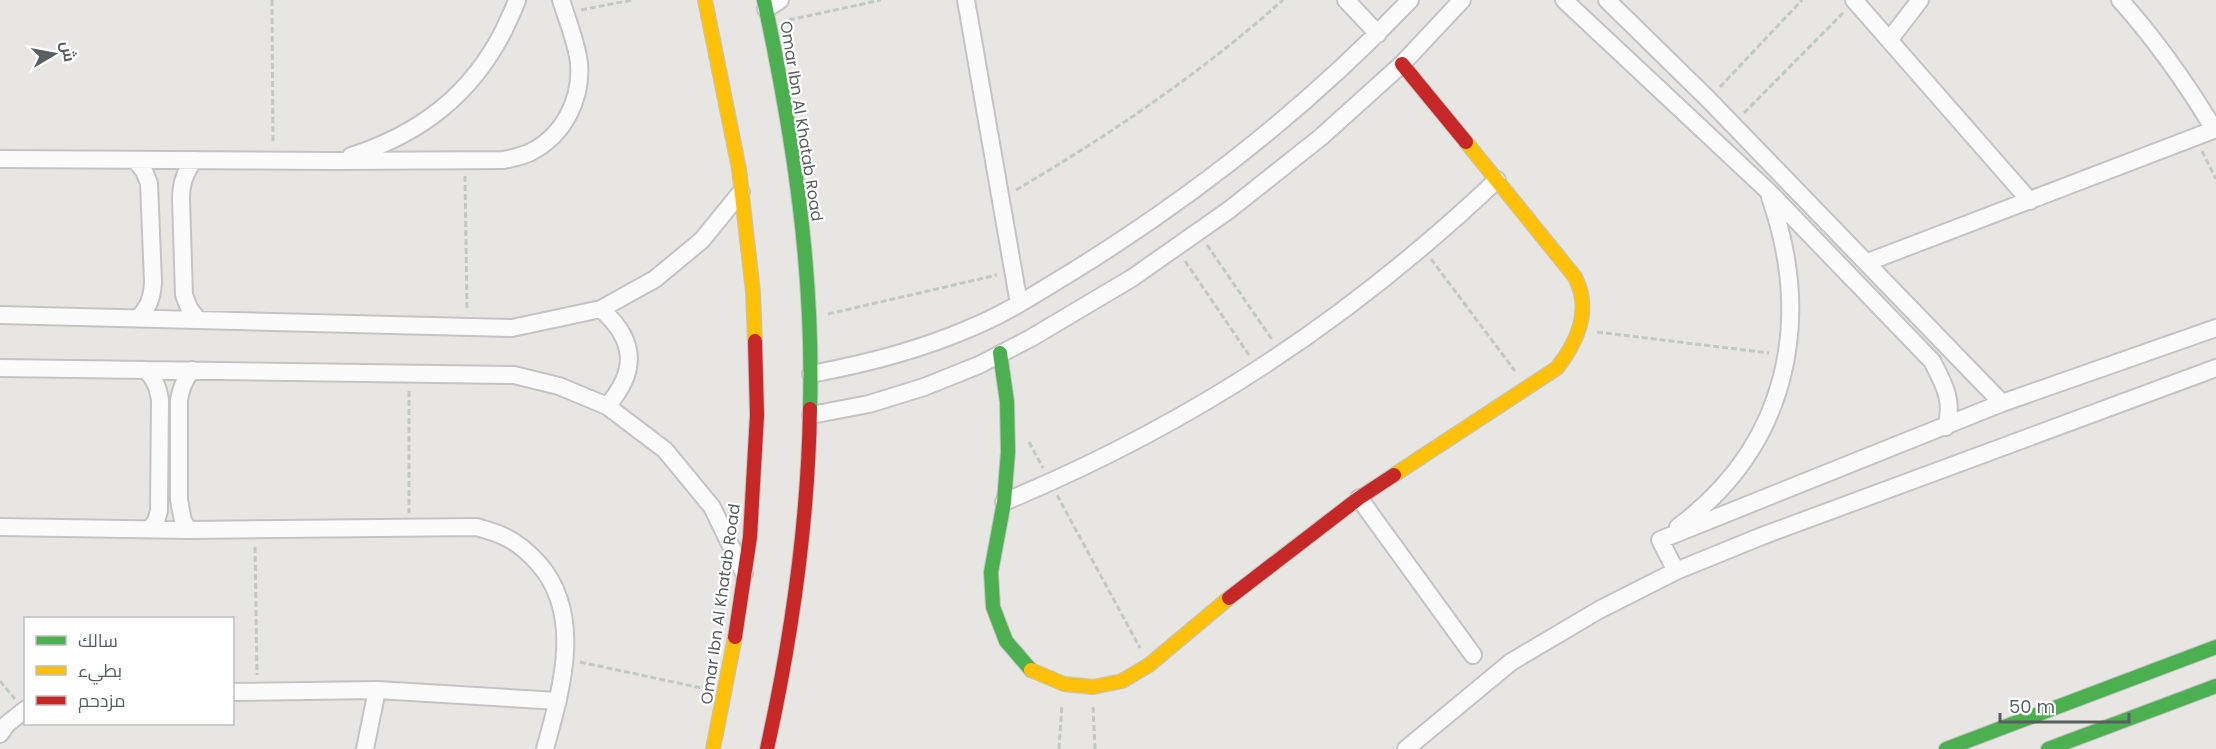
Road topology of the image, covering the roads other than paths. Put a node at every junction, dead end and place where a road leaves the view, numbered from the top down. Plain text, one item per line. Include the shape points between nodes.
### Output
1 (517, 0) edge
2 (705, 0) edge
3 (966, 0) edge
4 (1346, 0) edge
5 (1410, 0) edge
6 (1462, 0) edge
7 (1564, 0) edge
8 (1607, 0) edge
9 (1920, 0) edge
10 (2120, 0) edge
11 (1854, 1) edge
12 (563, 7) edge
13 (770, 9) edge
14 (1378, 34) junction
15 (1890, 39) junction
16 (1402, 64) junction
17 (2215, 129) edge
18 (0, 159) edge
19 (135, 160) junction
20 (194, 160) junction
21 (336, 161) junction
22 (1497, 180) junction
23 (1768, 191) junction
24 (741, 192) junction
25 (2030, 201) junction
26 (1868, 262) junction
27 (1019, 304) junction
28 (601, 309) junction
29 (0, 315) edge
30 (138, 318) junction
31 (198, 320) junction
32 (2216, 328) edge
33 (1000, 353) junction
34 (0, 368) edge
35 (2216, 368) edge
36 (146, 370) junction
37 (192, 370) junction
38 (811, 374) junction
39 (2002, 403) junction
40 (608, 406) junction
41 (811, 415) junction
42 (1946, 427) junction
43 (1359, 498) junction
44 (1004, 502) junction
45 (0, 527) edge
46 (150, 529) junction
47 (189, 530) junction
48 (1660, 540) junction
49 (1676, 571) junction
50 (744, 573) junction
51 (2216, 647) edge
52 (1473, 655) dead end
53 (2216, 686) edge
54 (377, 690) junction
55 (234, 692) edge
56 (558, 701) junction
57 (24, 710) edge
58 (0, 734) edge
59 (365, 749) edge
60 (545, 749) edge
61 (713, 749) edge
62 (767, 749) edge
63 (1406, 749) edge
64 (1946, 749) edge
65 (2048, 749) edge

1 - 21 street via 493,51 463,90 426,122 382,146
2 - 24 street, Omar Ibn Al Khatab Road via 736,148
3 - 27 street
4 - 14 street
5 - 14 street
6 - 16 street
7 - 23 street
8 - 26 street
9 - 15 street
10 - 17 street via 2162,50
11 - 15 street
12 - 21 street via 579,62 578,89 569,115 552,137 530,153 504,160
13 - 38 street, Omar Ibn Al Khatab Road via 805,244
14 - 27 street via 1210,178 1116,244
15 - 25 street
16 - 22 street
16 - 33 street via 1321,137 1229,210 1132,278
17 - 25 street
18 - 19 street
19 - 20 street
19 - 30 street via 144,171 150,190 153,282 150,302
20 - 21 street
20 - 31 street via 181,185 181,199 184,295
22 - 43 street via 1577,281 1583,305 1581,330 1572,350 1557,368
22 - 44 street via 1368,293 1260,370 1157,430
23 - 42 street via 1932,361 1949,396
23 - 48 street via 1787,264 1790,313 1786,355 1772,412 1736,471 1705,505
24 - 28 street via 702,240 655,279
24 - 50 street, Omar Ibn Al Khatab Road via 753,292 757,415 750,537
25 - 26 street
26 - 39 street
27 - 38 street via 918,349
28 - 31 street via 512,328
28 - 40 street via 625,338 629,356 620,392
29 - 30 street
30 - 31 street
32 - 39 street
33 - 41 street via 924,387 869,404
33 - 44 street via 1007,402
34 - 36 street
35 - 49 street
36 - 37 street
36 - 46 street via 154,378 160,400 159,511
37 - 40 street via 514,375 559,386
37 - 47 street via 179,400 178,500
38 - 41 street, Omar Ibn Al Khatab Road
39 - 42 street
40 - 50 street via 665,450 712,507
41 - 62 street, Omar Ibn Al Khatab Road via 804,531 786,659
42 - 48 street
43 - 44 street via 1252,579 1149,665 1122,681 1093,687 1064,684 1030,669 1006,641 993,608 991,572
43 - 52 street
45 - 46 street
46 - 47 street
47 - 56 street via 477,527 505,536 529,552 548,574 560,601 565,630
48 - 49 street
49 - 63 street via 1599,610 1511,662
50 - 61 street, Omar Ibn Al Khatab Road via 732,659
51 - 64 street
53 - 65 street
54 - 55 street
54 - 56 street
54 - 59 street
56 - 60 street
57 - 58 street

